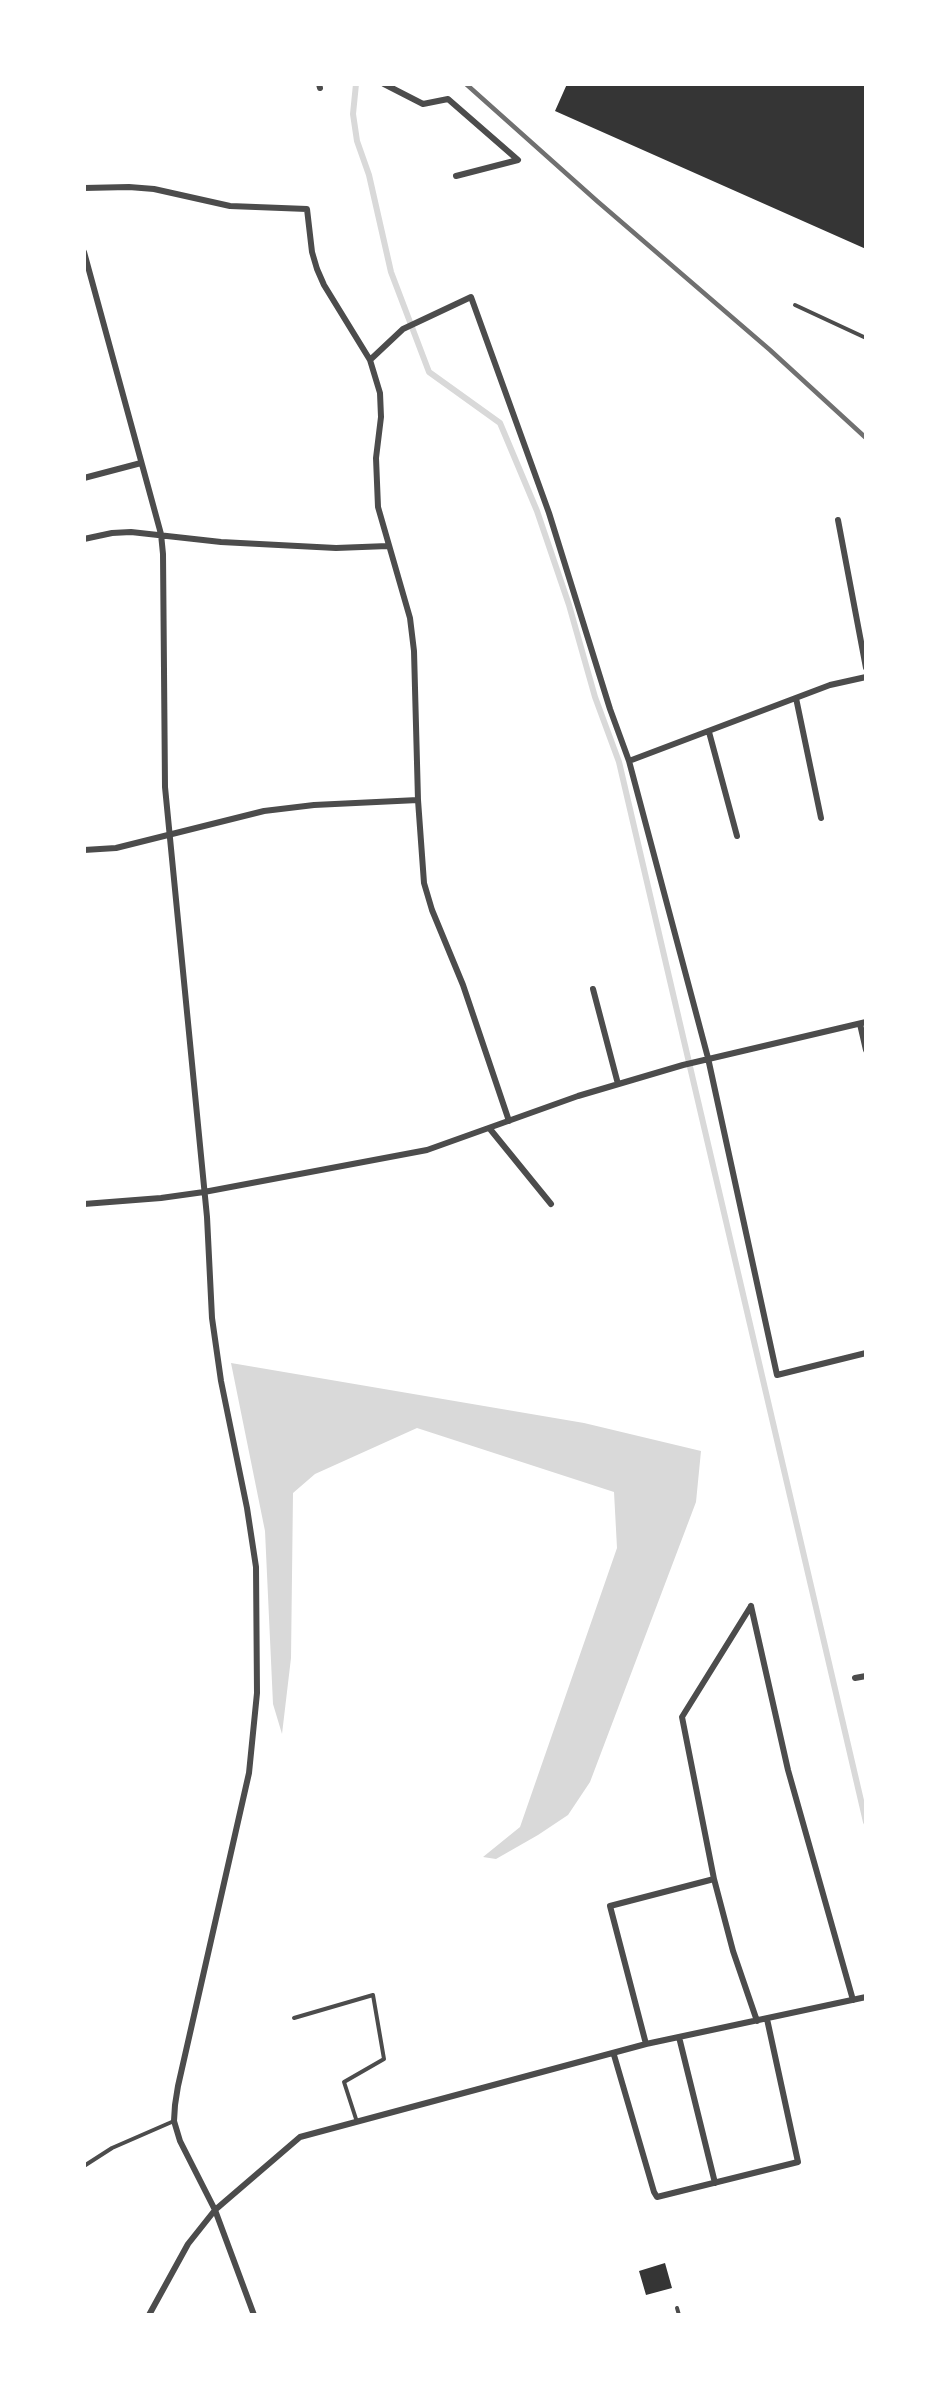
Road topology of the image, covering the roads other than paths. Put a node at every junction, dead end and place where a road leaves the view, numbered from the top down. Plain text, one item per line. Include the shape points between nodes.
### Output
1 (384, 84) edge
2 (456, 176) dead end
3 (84, 188) edge
4 (84, 252) edge
5 (795, 305) dead end
6 (866, 338) edge
7 (370, 360) junction
8 (141, 463) junction
9 (84, 478) edge
10 (838, 519) dead end
11 (161, 534) junction
12 (84, 539) edge
13 (388, 546) junction
14 (866, 668) edge
15 (866, 677) edge
16 (796, 698) junction
17 (709, 732) junction
18 (629, 761) junction
19 (417, 800) junction
20 (821, 818) dead end
21 (169, 836) junction
22 (737, 836) dead end
23 (84, 850) edge
24 (593, 989) dead end
25 (863, 1023) edge
26 (866, 1050) edge
27 (708, 1058) junction
28 (618, 1084) junction
29 (509, 1121) junction
30 (490, 1129) junction
31 (204, 1192) junction
32 (84, 1204) edge
33 (551, 1204) dead end
34 (866, 1353) edge
35 (866, 1676) edge
36 (855, 1678) dead end
37 (714, 1879) junction
38 (866, 1997) edge
39 (853, 2000) junction
40 (294, 2018) dead end
41 (768, 2019) junction
42 (757, 2021) junction
43 (679, 2037) junction
44 (646, 2044) junction
45 (614, 2055) junction
46 (174, 2121) junction
47 (358, 2122) junction
48 (84, 2166) edge
49 (715, 2183) junction
50 (215, 2210) junction
51 (677, 2308) dead end
52 (149, 2315) edge
53 (254, 2315) edge
54 (679, 2315) edge

1 - 2 street via 423,104 448,99 519,160
3 - 7 street via 154,189 230,206 307,209 312,252 324,285
4 - 8 street
5 - 6 lane
7 - 13 street via 380,393 375,482
7 - 18 street via 403,329 471,297 549,513
8 - 9 street
8 - 11 street
10 - 14 street
11 - 12 street via 112,533
11 - 13 street via 221,542 336,548
11 - 21 street
13 - 19 street via 410,618 414,651
15 - 16 street
16 - 17 street
16 - 20 street
17 - 18 street
17 - 22 street
18 - 27 street
19 - 21 street via 314,805 264,812
19 - 29 street via 424,883
21 - 23 street via 116,848
21 - 31 street
24 - 28 street
25 - 26 street
25 - 27 street
27 - 28 street
27 - 34 street via 777,1375
28 - 29 street
29 - 30 street
30 - 31 street via 427,1150
30 - 33 street
31 - 32 street
31 - 46 street via 216,1350 256,1567 257,1692 249,1773 178,2086
35 - 36 street
37 - 39 street via 682,1718 751,1606 788,1770
37 - 42 street
37 - 44 street via 610,1906
38 - 39 street
39 - 41 street
40 - 47 lane via 372,1995 384,2059 344,2082
41 - 42 street
41 - 49 street via 798,2162
42 - 43 street
43 - 44 street
43 - 49 street
44 - 45 street
45 - 47 street
45 - 49 street via 657,2197
46 - 48 lane via 112,2148
46 - 50 street
47 - 50 street via 300,2137
50 - 52 street via 188,2244
50 - 53 street
51 - 54 lane

